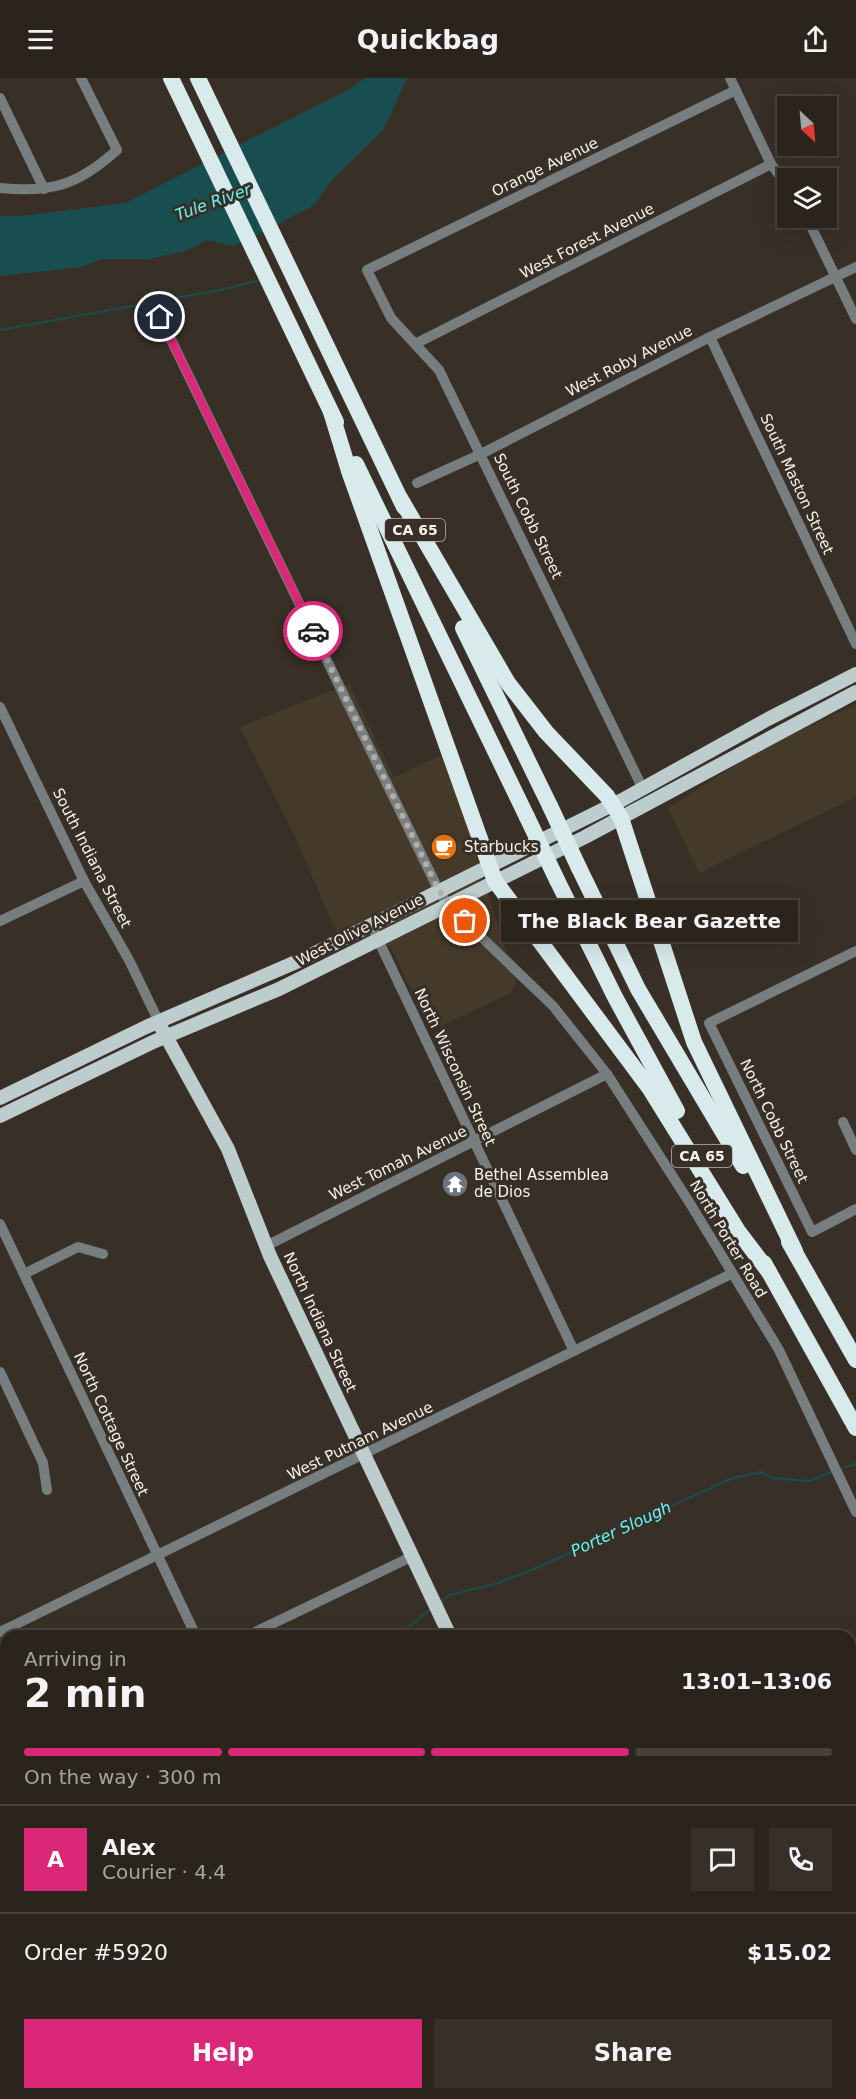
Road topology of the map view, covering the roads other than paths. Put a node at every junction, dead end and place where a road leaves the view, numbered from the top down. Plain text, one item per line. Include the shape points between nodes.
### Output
1 (81, 78) edge
2 (171, 78) edge
3 (198, 78) edge
4 (729, 78) edge
5 (736, 90) junction
6 (0, 98) edge
7 (771, 164) junction
8 (777, 172) edge
9 (0, 188) edge
10 (44, 189) junction
11 (812, 228) edge
12 (856, 267) edge
13 (367, 270) joint
14 (836, 278) junction
15 (160, 317) dead end
16 (856, 319) edge
17 (710, 337) junction
18 (417, 344) junction
19 (331, 412) junction
20 (481, 454) junction
21 (417, 483) dead end
22 (400, 498) junction
23 (856, 644) edge
24 (856, 674) edge
25 (856, 692) edge
26 (0, 707) edge
27 (728, 741) junction
28 (701, 774) junction
29 (643, 789) junction
30 (617, 811) junction
31 (491, 874) junction
32 (84, 881) junction
33 (443, 898) junction
34 (0, 921) edge
35 (371, 925) junction
36 (378, 940) junction
37 (856, 951) edge
38 (159, 1022) junction
39 (166, 1036) junction
40 (607, 1074) junction
41 (0, 1098) edge
42 (0, 1116) edge
43 (843, 1122) dead end
44 (474, 1142) junction
45 (856, 1150) edge
46 (856, 1209) edge
47 (0, 1224) edge
48 (266, 1246) junction
49 (795, 1251) junction
50 (103, 1254) dead end
51 (769, 1272) junction
52 (24, 1274) junction
53 (731, 1274) junction
54 (574, 1351) junction
55 (856, 1360) edge
56 (0, 1372) edge
57 (856, 1428) edge
58 (364, 1456) junction
59 (47, 1490) dead end
60 (856, 1512) edge
61 (157, 1556) junction
62 (413, 1557) junction
63 (4, 1630) edge
64 (193, 1630) edge
65 (260, 1630) edge
66 (447, 1630) edge

1 - 10 street via 117,150 93,171 61,186
2 - 19 highway, CA 65
3 - 22 highway, CA 65
4 - 5 street
5 - 7 street
5 - 13 street, Orange Avenue
6 - 10 street
7 - 8 street
7 - 18 street, West Forest Avenue
9 - 10 street
11 - 14 street
12 - 14 street, West Roby Avenue
13 - 18 street, South Cobb Street via 391,318
14 - 16 street
14 - 17 street, West Roby Avenue
15 - 33 street, North Porter Road
17 - 20 street, West Roby Avenue
17 - 23 street, South Maston Street
18 - 20 street, South Cobb Street via 439,370
19 - 31 highway
19 - 51 highway, CA 65, bridge via 646,1057
20 - 21 street, West Roby Avenue
20 - 29 street, South Cobb Street
22 - 30 highway via 508,683
22 - 49 highway, CA 65, bridge via 638,989
24 - 27 main road, West Olive Avenue
25 - 28 main road, West Olive Avenue
26 - 32 street, South Indiana Street
27 - 28 main road via 723,753 701,767
27 - 29 main road, West Olive Avenue
28 - 30 main road, West Olive Avenue
29 - 30 main road, West Olive Avenue
30 - 31 main road, West Olive Avenue
30 - 49 highway via 694,1042
31 - 33 main road, West Olive Avenue
31 - 51 highway via 650,1089 738,1231
32 - 34 street
32 - 38 street, South Indiana Street
33 - 35 main road, West Olive Avenue
33 - 36 main road, West Olive Avenue
33 - 40 street, North Porter Road via 553,1006
35 - 36 street, North Wisconsin Street
35 - 38 main road, West Olive Avenue via 252,984
36 - 39 main road, West Olive Avenue via 258,999
36 - 44 street, North Wisconsin Street
37 - 46 street, North Cobb Street via 710,1023 812,1232
38 - 39 main road, North Indiana Street
38 - 41 main road, West Olive Avenue
39 - 42 main road, West Olive Avenue
39 - 48 main road, North Indiana Street via 228,1149
40 - 44 street, West Tomah Avenue
40 - 53 street, North Porter Road
43 - 45 street
44 - 48 street, West Tomah Avenue
44 - 54 street, North Wisconsin Street
47 - 52 street, North Cottage Street
48 - 58 main road, North Indiana Street
49 - 55 highway, CA 65
50 - 52 street via 78,1247
51 - 57 highway, CA 65
52 - 61 street, North Cottage Street
53 - 54 street, West Putnam Avenue
53 - 60 street, North Porter Road via 779,1350
54 - 58 street, West Putnam Avenue
56 - 59 street via 43,1463
58 - 61 street, West Putnam Avenue
58 - 62 main road, North Indiana Street
61 - 63 street, West Putnam Avenue
61 - 64 street, North Cottage Street
62 - 65 street
62 - 66 main road, North Indiana Street

